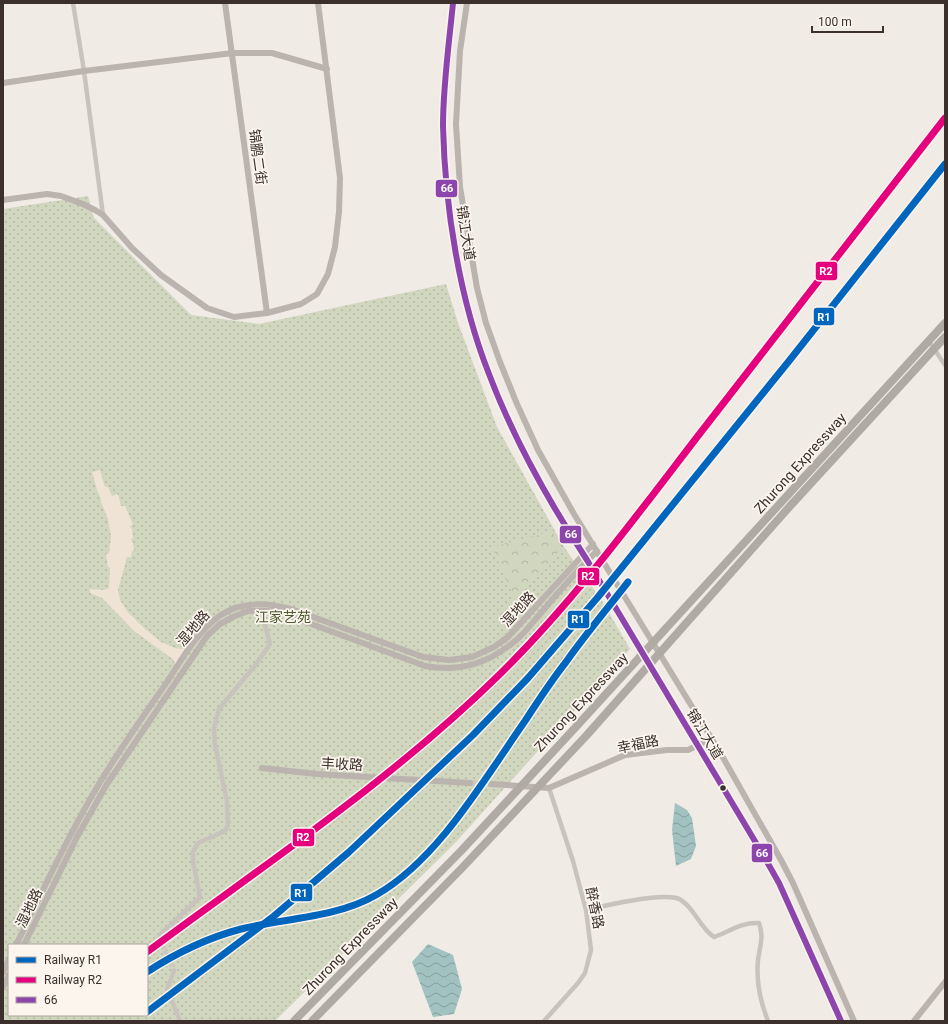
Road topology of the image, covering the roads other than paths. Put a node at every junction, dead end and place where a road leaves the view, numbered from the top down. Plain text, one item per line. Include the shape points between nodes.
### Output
1 (73, 3) edge
2 (225, 3) edge
3 (318, 3) edge
4 (453, 3) edge
5 (467, 3) edge
6 (232, 53) junction
7 (327, 69) junction
8 (84, 71) junction
9 (3, 83) edge
10 (3, 200) edge
11 (103, 215) junction
12 (267, 313) junction
13 (945, 323) edge
14 (945, 338) edge
15 (927, 339) dead end
16 (945, 365) edge
17 (593, 544) junction
18 (597, 551) junction
19 (583, 554) junction
20 (587, 560) junction
21 (261, 608) junction
22 (378, 641) junction
23 (375, 648) junction
24 (711, 739) junction
25 (698, 745) junction
26 (262, 768) dead end
27 (470, 783) tunnel mouth
28 (491, 784) tunnel mouth
29 (549, 788) junction
30 (586, 910) junction
31 (159, 939) dead end
32 (16, 944) edge
33 (24, 944) edge
34 (8, 961) edge
35 (174, 971) tunnel mouth
36 (3, 972) edge
37 (8, 977) edge
38 (945, 982) edge
39 (3, 987) edge
40 (180, 1021) edge
41 (294, 1021) edge
42 (312, 1021) edge
43 (544, 1021) edge
44 (768, 1021) edge
45 (841, 1021) edge
46 (854, 1021) edge
47 (914, 1021) edge

1 - 8 street
2 - 6 street, 锦鹏二街
3 - 7 street
4 - 19 street, 锦江大道 via 447,52 443,126 448,191 463,291 488,374 508,420 551,502
5 - 17 street, 锦江大道 via 459,65 457,161 477,288 486,323 517,404 538,450
6 - 7 street via 272,53
6 - 8 street
6 - 12 street, 锦鹏二街
7 - 12 street via 340,178 335,247 328,274 317,294 301,304
8 - 9 street
8 - 11 street
10 - 11 street via 47,194 61,196
11 - 12 street via 132,248 161,275 207,308 234,317
13 - 41 highway, Zhurong Expressway, bridge via 461,851
14 - 42 highway, Zhurong Expressway, bridge via 791,505 586,736 462,868
15 - 16 street
17 - 18 street, 锦江大道
17 - 19 street, 湿地路
18 - 20 street, 湿地路
18 - 24 street, 锦江大道
19 - 20 street, 锦江大道
19 - 22 street, 湿地路 via 508,637 472,657 449,660 424,658
20 - 23 street, 湿地路 via 516,641 486,661 458,668 436,668
20 - 25 street, 锦江大道
21 - 22 street, 湿地路 via 277,605
21 - 23 street, 湿地路 via 276,611
21 - 31 street via 270,644 219,709 214,728 227,801 228,825 225,830 198,843 193,861 200,897 160,935
21 - 32 street, 湿地路 via 234,608 221,614 207,626 193,644 96,789 69,837
21 - 33 street, 湿地路 via 235,616 220,624 207,636 107,784 77,837
22 - 23 street
24 - 25 street, 幸福路
24 - 46 street, 锦江大道 via 793,883
25 - 29 street, 幸福路 via 688,750 625,755
25 - 45 street, 锦江大道 via 779,883
26 - 27 street, 丰收路 via 317,774
28 - 29 street
29 - 30 street, 醉香路
30 - 43 street, 醉香路 via 591,950 585,973
30 - 44 street via 670,897 680,899 714,937 742,924 759,923 762,933 758,985
34 - 36 street
35 - 40 street via 167,989
37 - 39 street
38 - 47 street

